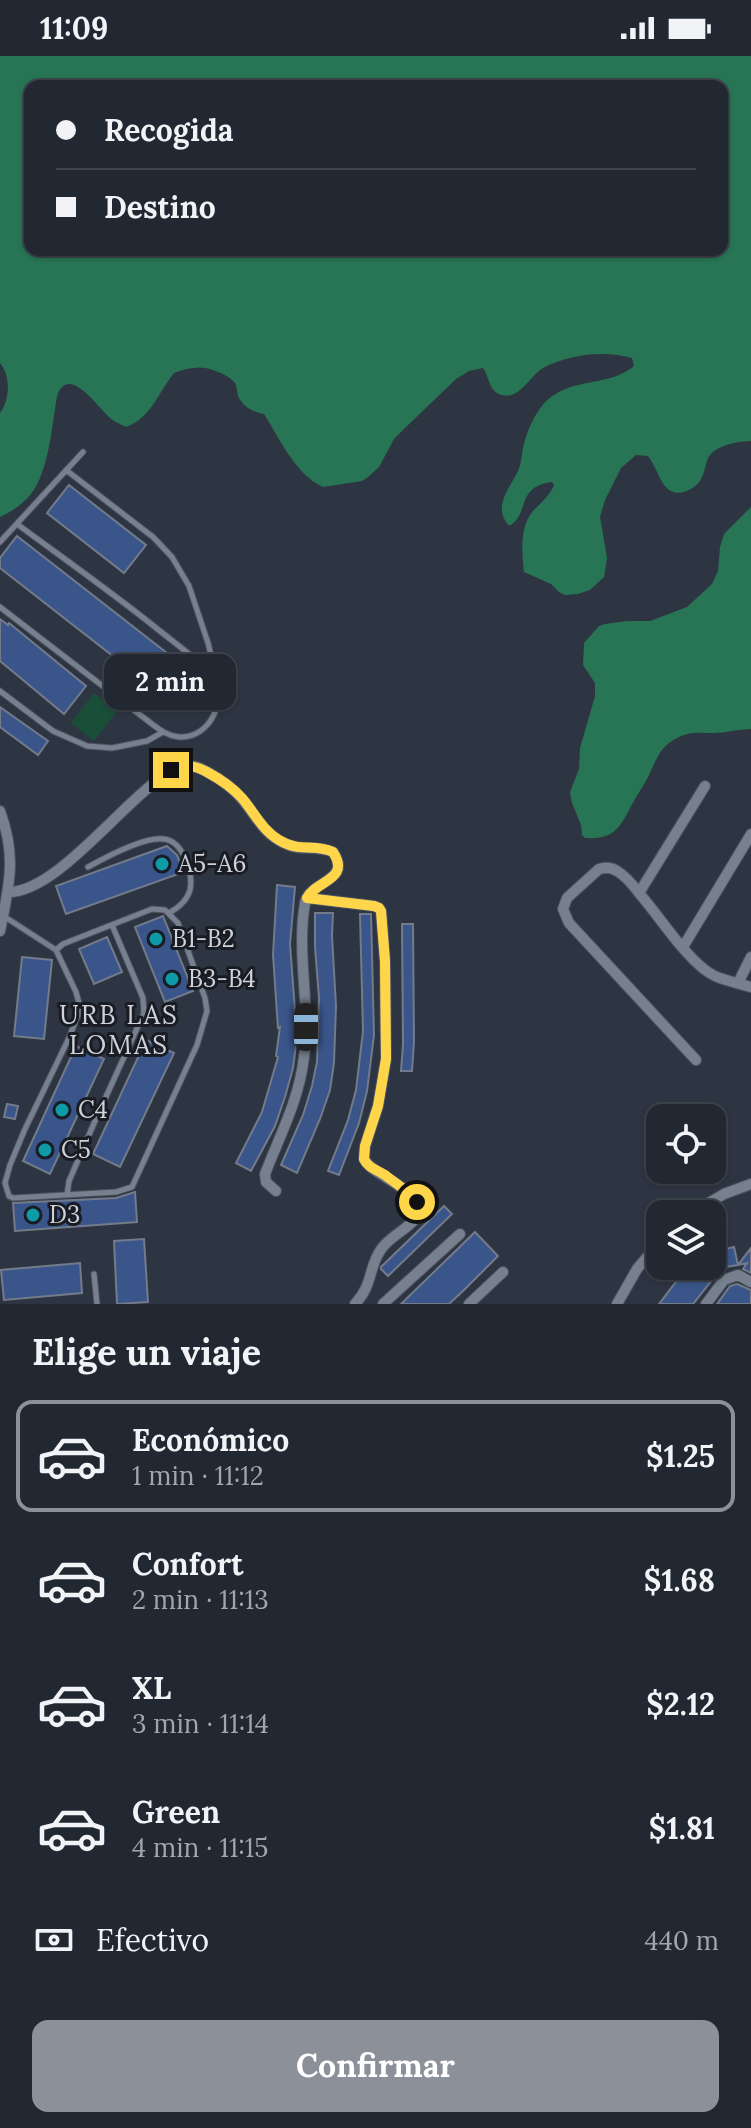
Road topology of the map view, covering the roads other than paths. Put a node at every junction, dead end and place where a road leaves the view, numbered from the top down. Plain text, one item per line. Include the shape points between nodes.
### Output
1 (83, 452) dead end
2 (66, 470) junction
3 (17, 524) junction
4 (0, 542) edge
5 (0, 607) edge
6 (209, 674) junction
7 (0, 691) edge
8 (163, 732) junction
9 (705, 786) dead end
10 (0, 811) edge
11 (751, 834) edge
12 (88, 867) dead end
13 (5, 880) edge
14 (9, 892) junction
15 (639, 893) junction
16 (307, 898) junction
17 (169, 913) junction
18 (3, 916) junction
19 (112, 925) junction
20 (0, 931) edge
21 (683, 947) junction
22 (56, 950) junction
23 (751, 957) edge
24 (738, 983) junction
25 (751, 987) edge
26 (696, 1060) dead end
27 (751, 1184) edge
28 (276, 1191) dead end
29 (67, 1195) junction
30 (714, 1200) edge
31 (460, 1234) dead end
32 (646, 1258) edge
33 (503, 1272) dead end
34 (94, 1274) dead end
35 (751, 1282) edge
36 (97, 1304) edge
37 (355, 1304) edge
38 (383, 1304) edge
39 (469, 1304) edge
40 (617, 1304) edge
41 (706, 1304) edge

1 - 2 lane
2 - 3 lane
2 - 6 lane via 172,557 189,586 208,643 213,663
3 - 4 lane
3 - 6 lane
5 - 8 lane
6 - 8 lane via 219,702 204,728 178,737
7 - 8 lane via 53,731 87,746 112,748
9 - 15 street
10 - 13 street via 10,854
11 - 21 street
12 - 17 lane via 140,844 170,840 180,848 191,882 187,897
13 - 14 street
14 - 16 street via 40,882 167,772 186,766 227,784 275,838 297,848 333,852 336,874
14 - 18 street
15 - 21 street
15 - 26 street via 619,871 603,867 567,898 564,914
16 - 28 street via 302,941 305,1056 293,1107 265,1174
16 - 37 street via 381,911 386,1059 364,1159 412,1195 419,1207 413,1222 382,1247
17 - 19 lane via 156,908
17 - 29 lane via 181,930 207,1004 197,1045 132,1187
18 - 20 street
18 - 22 lane
19 - 22 lane
19 - 29 lane via 143,998 144,1013
21 - 24 street via 711,974
22 - 29 lane via 79,1009 5,1183 13,1198
23 - 24 street
24 - 25 street
27 - 30 street
31 - 38 street
32 - 40 street
33 - 39 street
34 - 36 lane
35 - 41 street via 738,1275 724,1280

